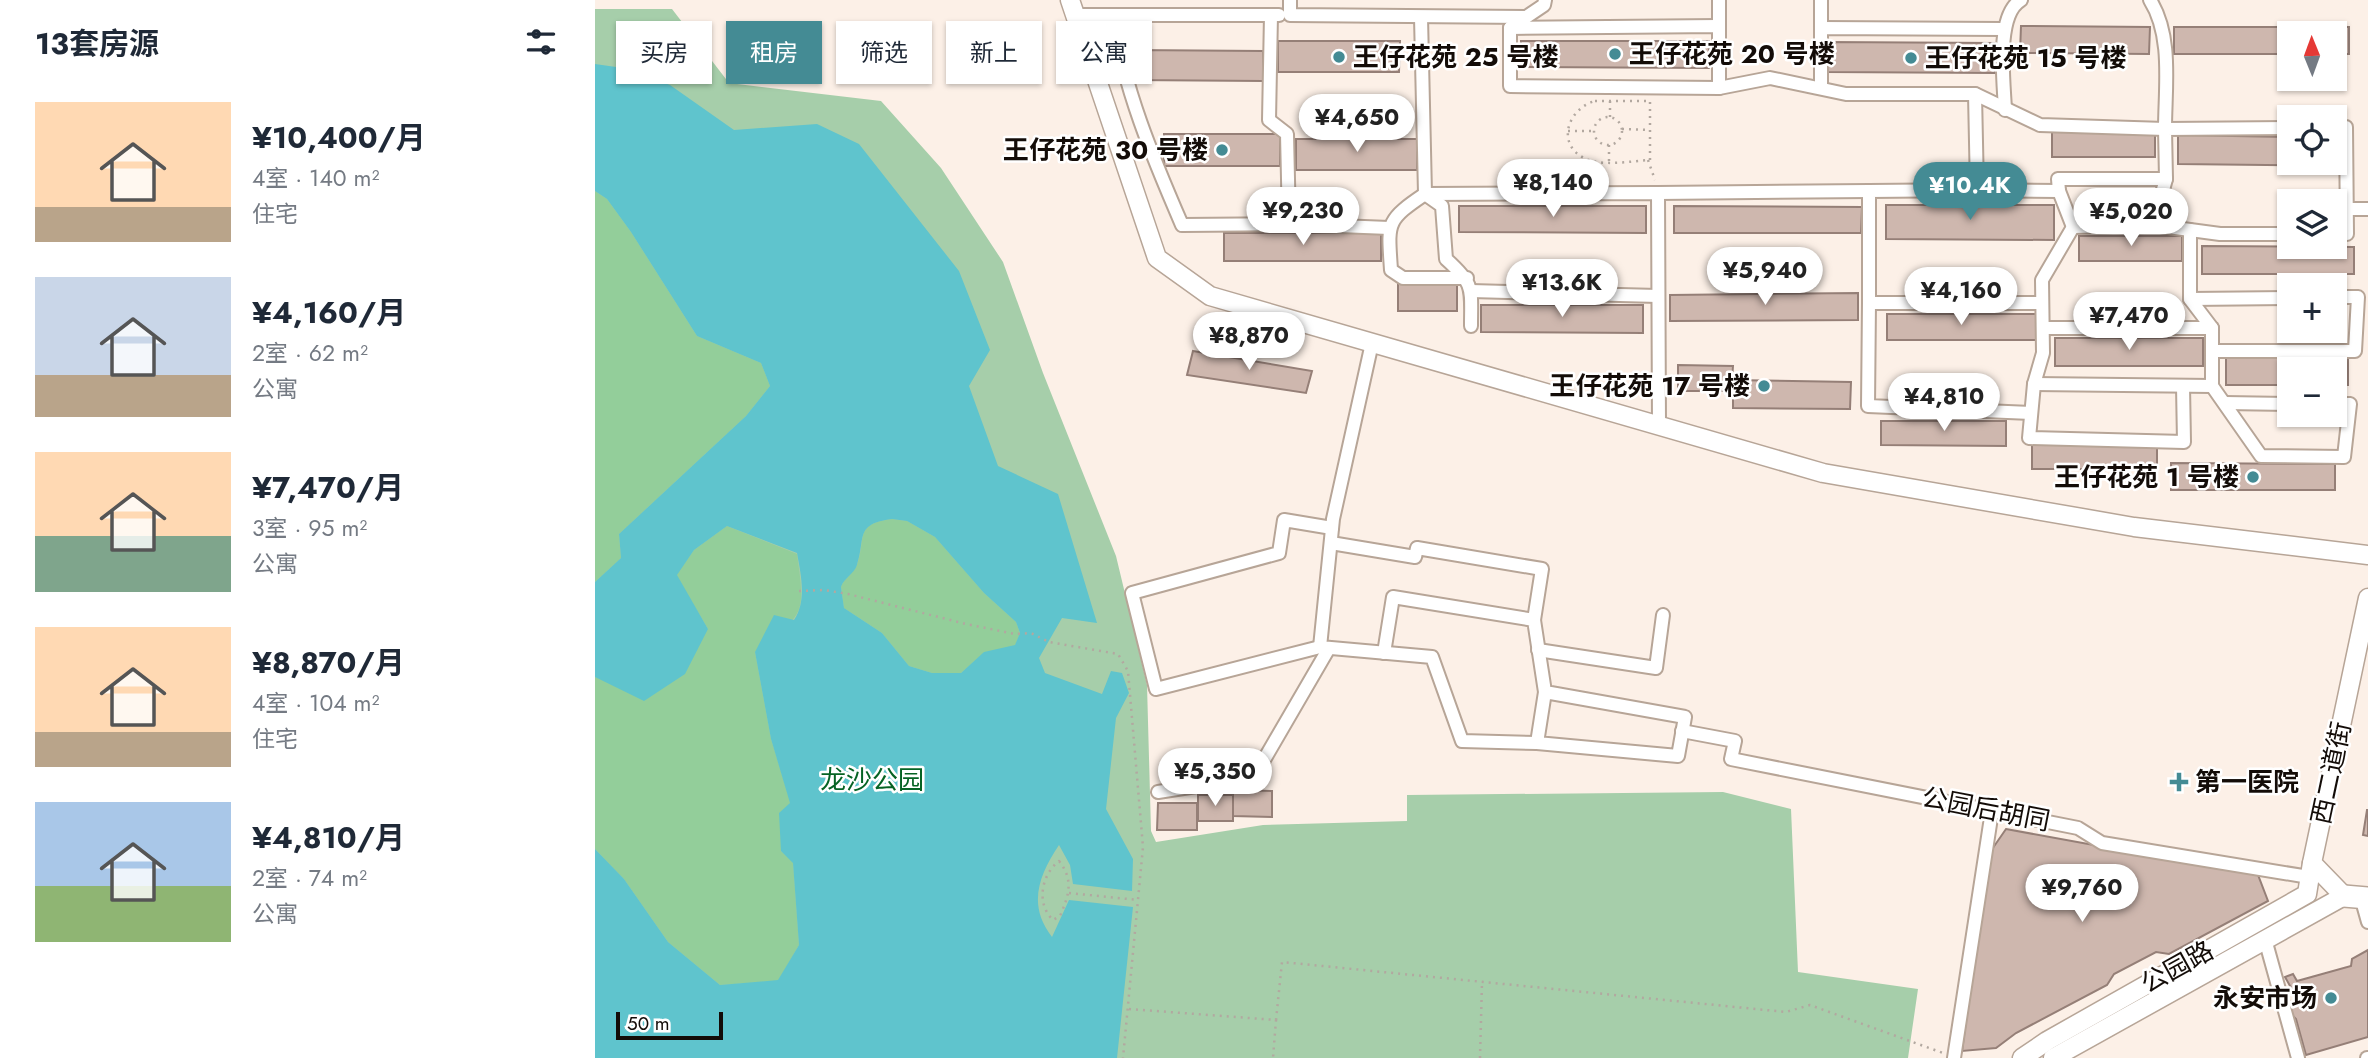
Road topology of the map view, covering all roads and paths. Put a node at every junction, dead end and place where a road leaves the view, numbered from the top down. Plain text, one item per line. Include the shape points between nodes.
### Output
1 (1248, 0) edge
2 (1290, 0) edge
3 (1545, 0) edge
4 (1719, 0) edge
5 (1821, 0) edge
6 (2021, 0) edge
7 (2151, 0) edge
8 (1072, 7) edge
9 (1113, 15) junction
10 (1248, 15) junction
11 (1271, 15) junction
12 (1290, 15) junction
13 (1421, 17) junction
14 (1526, 17) junction
15 (1719, 26) junction
16 (1821, 27) junction
17 (1510, 28) junction
18 (2004, 29) junction
19 (1610, 87) junction
20 (1821, 87) junction
21 (1719, 88) junction
22 (1976, 94) junction
23 (1610, 101) junction
24 (2005, 110) junction
25 (1610, 117) junction
26 (2277, 128) edge
27 (2165, 129) junction
28 (1622, 130) junction
29 (1650, 130) junction
30 (1568, 131) junction
31 (1595, 131) junction
32 (1609, 145) junction
33 (1648, 160) junction
34 (1609, 162) junction
35 (2165, 178) junction
36 (1977, 190) junction
37 (1869, 191) junction
38 (2059, 191) junction
39 (1658, 193) junction
40 (1425, 194) junction
41 (2347, 209) edge
42 (2368, 209) edge
43 (1289, 224) junction
44 (2153, 225) junction
45 (2073, 227) junction
46 (1389, 228) junction
47 (2190, 230) junction
48 (2277, 234) edge
49 (1467, 278) junction
50 (1471, 291) junction
51 (1658, 296) junction
52 (2347, 297) edge
53 (2277, 298) edge
54 (2190, 299) junction
55 (1869, 303) junction
56 (2042, 303) junction
57 (1471, 326) dead end
58 (2043, 328) junction
59 (2212, 328) junction
60 (1372, 343) junction
61 (2212, 352) junction
62 (2034, 384) junction
63 (2183, 386) junction
64 (2212, 386) junction
65 (2225, 403) junction
66 (2277, 404) edge
67 (2347, 404) edge
68 (2031, 413) junction
69 (1659, 425) junction
70 (1332, 528) junction
71 (1331, 544) junction
72 (2368, 555) edge
73 (799, 591) dead end
74 (2368, 597) edge
75 (1663, 615) dead end
76 (1534, 620) junction
77 (1324, 648) junction
78 (1538, 650) junction
79 (1384, 653) junction
80 (1545, 692) junction
81 (1682, 731) junction
82 (1537, 743) junction
83 (1158, 792) dead end
84 (1992, 811) junction
85 (2311, 870) junction
86 (1069, 894) junction
87 (2357, 897) edge
88 (1138, 900) junction
89 (2368, 922) edge
90 (2265, 939) junction
91 (1482, 982) junction
92 (1128, 1009) junction
93 (1276, 1020) junction
94 (2053, 1053) edge
95 (1123, 1058) edge
96 (1273, 1058) edge
97 (1479, 1058) edge
98 (1954, 1058) edge
99 (2022, 1058) edge
100 (2298, 1058) edge

1 - 10 street
2 - 12 street
3 - 14 street
4 - 15 street
5 - 16 street
6 - 18 street via 2014,4
7 - 27 street via 2165,46
8 - 9 street
8 - 60 street via 1157,258 1210,296
9 - 10 street
9 - 43 street via 1117,45 1151,151 1182,225
10 - 11 street
11 - 12 street
11 - 43 street via 1269,120 1287,134
12 - 13 street
13 - 14 street
13 - 40 street
14 - 17 street
15 - 17 street
15 - 21 street
16 - 18 street
16 - 20 street
17 - 19 street via 1510,86
18 - 24 street
19 - 21 street
19 - 23 path
20 - 21 street via 1770,78
20 - 22 street via 1846,94
22 - 24 street
22 - 36 street
23 - 25 path
23 - 29 path via 1650,101
23 - 30 path via 1595,101 1578,109
24 - 27 street via 2040,125
25 - 28 path
25 - 31 path via 1600,120
26 - 27 street
27 - 35 street
28 - 29 path
28 - 32 path via 1619,140
29 - 33 path
30 - 31 path
30 - 34 path via 1570,144 1583,158
31 - 32 path via 1599,141
32 - 34 path
33 - 34 path
33 - 39 path
35 - 38 street via 2058,178
35 - 44 street
36 - 37 street
36 - 38 street
37 - 39 street
37 - 55 street
38 - 45 street
39 - 40 street
39 - 51 street
40 - 46 street via 1396,214
40 - 49 street via 1442,206 1446,259
41 - 42 street
43 - 46 street
44 - 45 street
44 - 47 street
45 - 56 street via 2042,280
46 - 49 street via 1391,270 1403,278
47 - 48 street
47 - 54 street
49 - 50 street
50 - 51 street
50 - 57 street
51 - 69 street
52 - 61 street via 2358,297 2355,351
53 - 54 street
54 - 59 street
55 - 56 street
55 - 68 street via 1868,406
56 - 58 street
58 - 59 street
58 - 62 street via 2043,353
59 - 61 street
60 - 69 street
60 - 70 street
61 - 64 street
62 - 63 street
62 - 68 street
63 - 64 street
63 - 68 street via 2184,442 2029,438
64 - 65 street
65 - 66 street
65 - 67 street via 2261,456 2344,457
69 - 72 street via 1823,472 2134,527
70 - 71 street
70 - 77 street via 1284,520 1279,553 1132,593 1156,689
71 - 76 street via 1415,557 1417,548 1542,569
71 - 77 street
73 - 88 path via 848,594 1014,635 1031,633 1049,642 1118,654 1128,671 1143,847
74 - 85 street, 西二道街
75 - 78 street via 1655,668
76 - 78 street
76 - 79 street via 1393,597
77 - 79 street
77 - 83 street via 1254,777
78 - 80 street
79 - 82 street via 1433,657 1462,741
80 - 81 street via 1685,717
80 - 82 street
81 - 82 street via 1678,756
81 - 84 street, 公园后胡同 via 1735,741 1731,759
84 - 85 street, 公园后胡同 via 2078,828 2102,843
84 - 98 street
85 - 87 street
85 - 94 street, 公园路 via 2307,894
86 - 86 path via 1068,875 1059,861 1046,876 1043,890 1043,906 1053,920 1060,916
86 - 88 path
87 - 89 street
87 - 90 street, 公园路
88 - 92 path
90 - 94 street, 公园路
90 - 100 street
91 - 93 path via 1282,962
91 - 97 path
91 - 98 path via 1786,1012 1810,1005
92 - 93 path
92 - 95 path
93 - 96 path
94 - 99 street, 公园路

